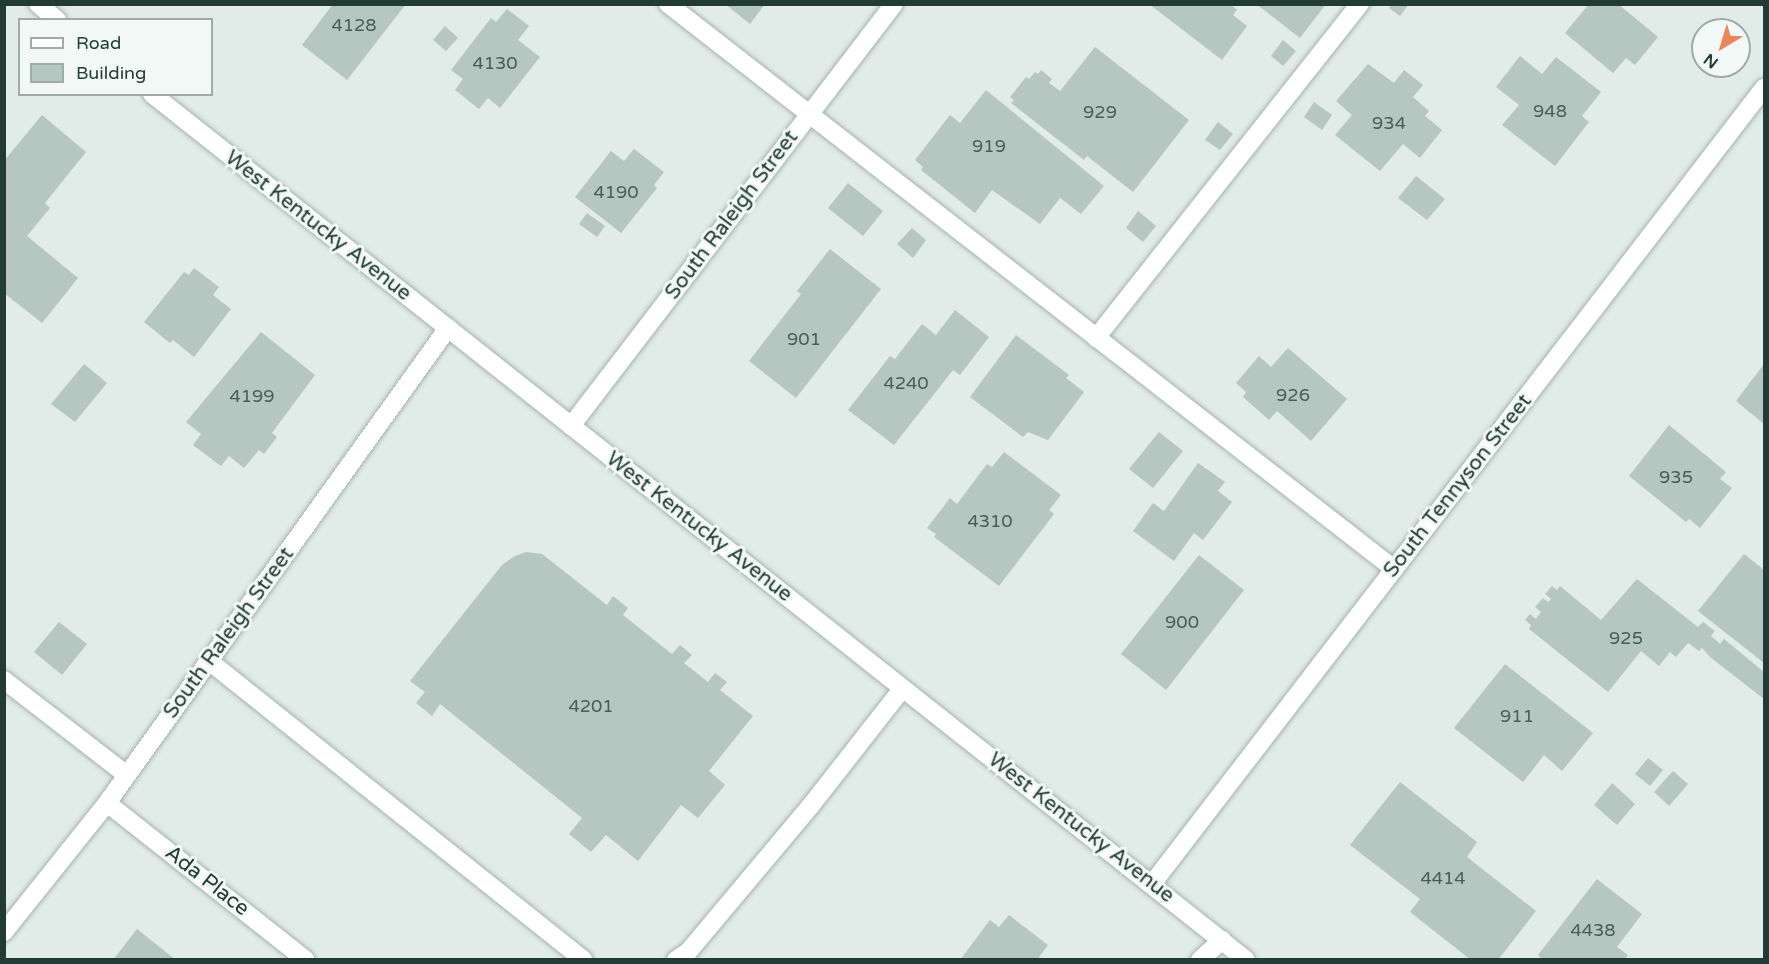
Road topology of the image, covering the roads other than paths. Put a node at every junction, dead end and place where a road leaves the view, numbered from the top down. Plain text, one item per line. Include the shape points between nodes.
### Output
1 (38, 4) edge
2 (668, 4) edge
3 (894, 4) edge
4 (1360, 4) edge
5 (55, 18) edge
6 (1764, 88) edge
7 (155, 96) edge
8 (809, 115) junction
9 (448, 328) junction
10 (1096, 338) junction
11 (571, 426) junction
12 (1394, 569) junction
13 (209, 661) junction
14 (4, 680) edge
15 (903, 688) junction
16 (127, 775) junction
17 (107, 803) junction
18 (1152, 884) junction
19 (4, 932) edge
20 (1222, 940) junction
21 (306, 960) edge
22 (583, 960) edge
23 (676, 960) edge
24 (1200, 960) edge
25 (1246, 960) edge

1 - 5 street
2 - 8 street
3 - 8 street, South Raleigh Street
4 - 10 street
6 - 12 street, South Tennyson Street
7 - 9 street, West Kentucky Avenue
8 - 10 street
8 - 11 street, South Raleigh Street
9 - 11 street, West Kentucky Avenue
9 - 13 street, South Raleigh Street
10 - 12 street
11 - 15 street, West Kentucky Avenue
12 - 18 street, South Tennyson Street
13 - 16 street, South Raleigh Street
13 - 22 street
14 - 16 street
15 - 18 street, West Kentucky Avenue
15 - 23 street via 805,813 688,952
16 - 17 street, South Raleigh Street
17 - 19 street, South Raleigh Street
17 - 21 street, Ada Place
18 - 20 street, West Kentucky Avenue
20 - 24 street
20 - 25 street, West Kentucky Avenue

